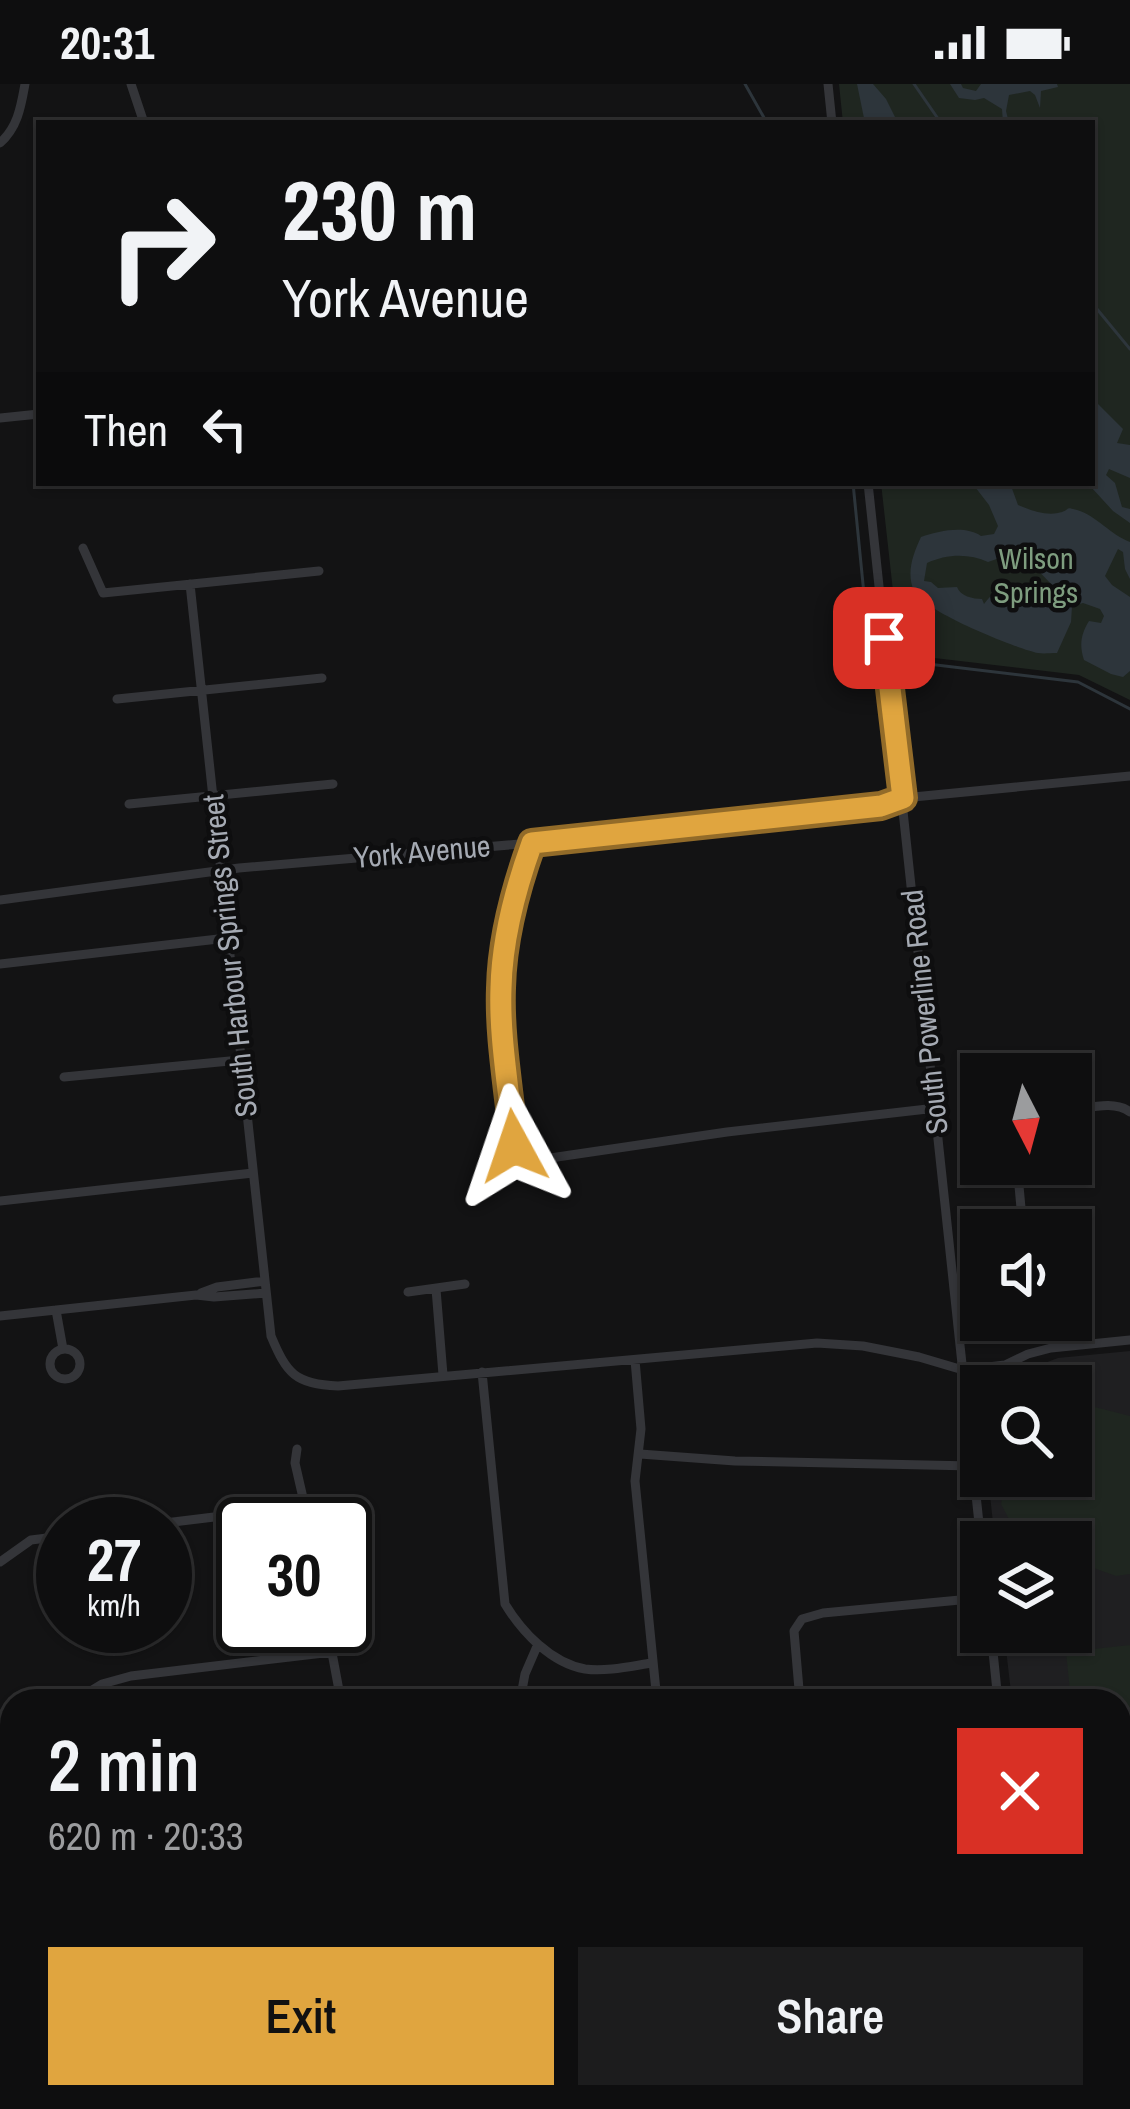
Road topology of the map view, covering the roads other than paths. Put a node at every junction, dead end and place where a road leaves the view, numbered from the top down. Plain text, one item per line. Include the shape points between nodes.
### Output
1 (25, 84) edge
2 (131, 84) edge
3 (828, 84) edge
4 (143, 120) edge
5 (832, 120) edge
6 (0, 142) edge
7 (36, 414) edge
8 (0, 418) edge
9 (868, 486) edge
10 (83, 548) dead end
11 (319, 571) dead end
12 (190, 584) junction
13 (322, 678) dead end
14 (201, 690) junction
15 (117, 699) dead end
16 (1130, 776) edge
17 (333, 784) dead end
18 (213, 795) junction
19 (903, 798) junction
20 (129, 804) dead end
21 (532, 843) junction
22 (220, 870) junction
23 (0, 900) edge
24 (227, 938) junction
25 (0, 964) edge
26 (240, 1060) junction
27 (64, 1077) dead end
28 (936, 1108) junction
29 (1092, 1108) edge
30 (1130, 1112) edge
31 (253, 1173) junction
32 (0, 1201) edge
33 (466, 1284) dead end
34 (266, 1287) junction
35 (436, 1289) junction
36 (408, 1292) dead end
37 (56, 1310) junction
38 (0, 1316) edge
39 (1130, 1340) edge
40 (63, 1349) dead end
41 (635, 1360) junction
42 (962, 1365) edge
43 (1005, 1365) edge
44 (960, 1369) edge
45 (482, 1372) junction
46 (443, 1376) junction
47 (297, 1448) dead end
48 (640, 1454) junction
49 (960, 1466) edge
50 (302, 1497) edge
51 (36, 1539) edge
52 (0, 1562) edge
53 (960, 1600) edge
54 (538, 1644) junction
55 (324, 1653) edge
56 (332, 1653) edge
57 (993, 1653) edge
58 (652, 1664) junction
59 (94, 1689) edge
60 (339, 1689) edge
61 (522, 1689) edge
62 (655, 1689) edge
63 (799, 1689) edge
64 (997, 1689) edge

1 - 6 street via 19,116
2 - 4 street
3 - 5 street
7 - 8 street
9 - 19 street, South Powerline Road
10 - 12 street via 103,593
11 - 12 street
12 - 14 street, South Harbour Springs Street
13 - 14 street
14 - 15 street
14 - 18 street, South Harbour Springs Street
16 - 19 street, York Avenue
17 - 18 street
18 - 20 street
18 - 22 street, South Harbour Springs Street
19 - 21 street, York Avenue
19 - 28 street, South Powerline Road
21 - 22 street, York Avenue
21 - 28 street via 515,892 500,995 520,1159
22 - 23 street, York Avenue
22 - 24 street, South Harbour Springs Street
24 - 25 street
24 - 26 street, South Harbour Springs Street
26 - 27 street
26 - 31 street, South Harbour Springs Street
28 - 42 street, South Powerline Road
29 - 30 street
31 - 32 street
31 - 34 street, South Harbour Springs Street
33 - 35 street
34 - 37 street
34 - 46 street, South Harbour Springs Street via 270,1328 296,1377 338,1385
35 - 36 street
35 - 46 street
37 - 38 street
37 - 40 street
39 - 43 street via 1051,1348
41 - 44 street via 817,1343
41 - 45 street
41 - 48 street
45 - 46 street
45 - 54 street via 505,1604
47 - 50 street
48 - 49 street
48 - 58 street via 635,1480
51 - 52 street
53 - 63 street via 802,1619 794,1631
54 - 58 street via 589,1670
54 - 61 street
55 - 59 street via 130,1676
56 - 60 street
57 - 64 street
58 - 62 street

